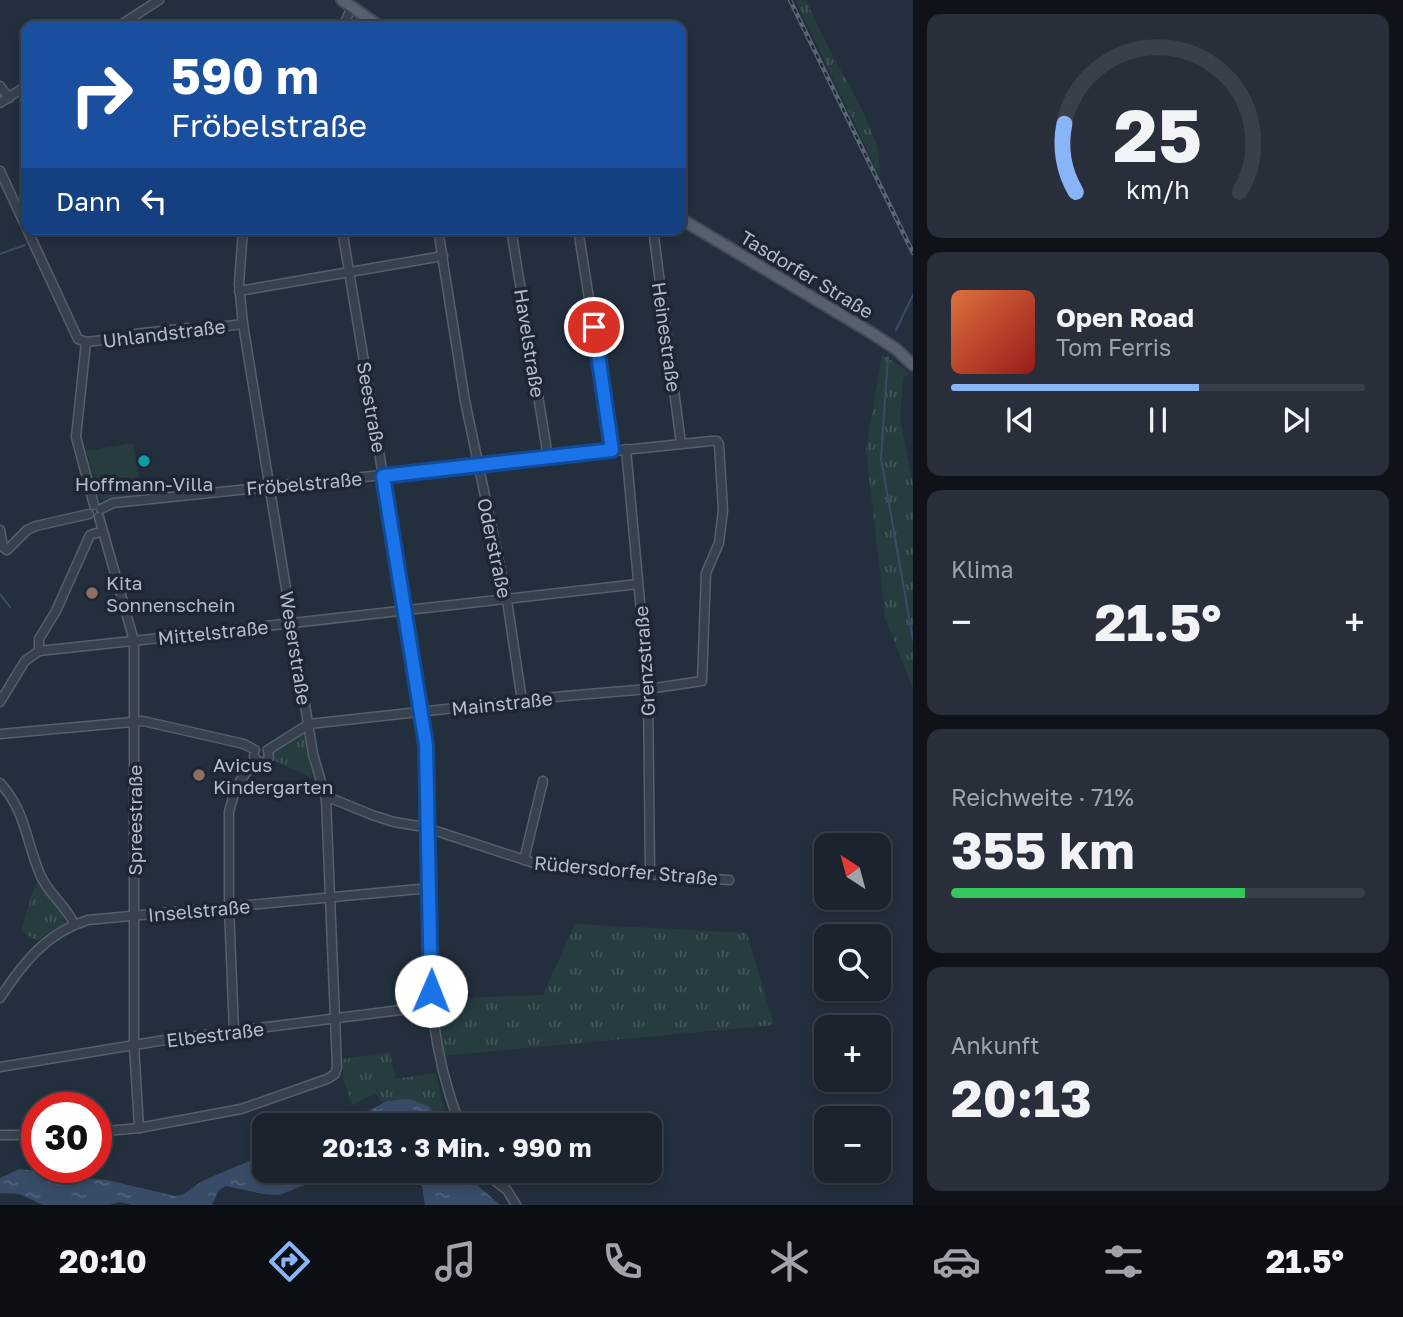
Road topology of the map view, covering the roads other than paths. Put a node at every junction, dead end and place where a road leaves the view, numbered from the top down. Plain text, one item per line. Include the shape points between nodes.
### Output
1 (137, 0) edge
2 (159, 0) edge
3 (347, 4) edge
4 (145, 9) junction
5 (127, 21) edge
6 (372, 21) edge
7 (0, 86) edge
8 (21, 90) edge
9 (9, 98) junction
10 (0, 103) edge
11 (0, 171) edge
12 (21, 220) edge
13 (686, 222) edge
14 (28, 235) edge
15 (243, 235) edge
16 (343, 235) edge
17 (439, 235) edge
18 (511, 235) edge
19 (579, 235) edge
20 (654, 235) edge
21 (443, 256) junction
22 (349, 272) junction
23 (239, 291) junction
24 (243, 324) junction
25 (86, 342) junction
26 (913, 365) edge
27 (681, 444) junction
28 (626, 449) junction
29 (612, 450) junction
30 (548, 457) junction
31 (478, 465) junction
32 (383, 476) junction
33 (270, 486) junction
34 (98, 510) junction
35 (0, 530) edge
36 (103, 531) junction
37 (638, 584) junction
38 (507, 600) junction
39 (406, 612) junction
40 (292, 623) junction
41 (134, 641) junction
42 (39, 651) junction
43 (702, 681) joint
44 (648, 689) junction
45 (522, 701) junction
46 (0, 702) edge
47 (422, 711) junction
48 (134, 721) junction
49 (309, 724) junction
50 (0, 734) edge
51 (268, 750) junction
52 (255, 755) junction
53 (543, 781) dead end
54 (0, 783) edge
55 (326, 799) junction
56 (429, 828) junction
57 (524, 860) junction
58 (650, 874) junction
59 (729, 880) dead end
60 (430, 888) junction
61 (331, 897) junction
62 (229, 907) junction
63 (133, 916) junction
64 (74, 924) junction
65 (0, 998) edge
66 (432, 1006) junction
67 (335, 1018) junction
68 (234, 1031) junction
69 (134, 1045) junction
70 (0, 1067) edge
71 (456, 1113) edge
72 (139, 1128) junction
73 (112, 1131) edge
74 (0, 1135) edge
75 (21, 1135) edge
76 (498, 1183) edge
77 (516, 1205) edge

1 - 4 street
2 - 4 street
3 - 6 main road
4 - 5 street
7 - 9 street
8 - 9 street
9 - 10 street
11 - 12 street
13 - 26 main road, Tasdorfer Straße via 870,332
14 - 25 street via 78,339
15 - 23 street, Weserstraße
16 - 22 street, Seestraße
17 - 21 street, Oderstraße
18 - 30 street, Havelstraße
19 - 29 street
20 - 27 street, Heinestraße
21 - 22 street
21 - 31 street, Oderstraße
22 - 23 street
22 - 32 street, Seestraße
23 - 24 street, Weserstraße
24 - 25 street, Uhlandstraße
24 - 33 street, Weserstraße
25 - 34 street, Spreestraße via 76,438
27 - 28 street, Fröbelstraße
27 - 43 street, Fröbelstraße via 717,441 720,448 723,510 720,537 706,573
28 - 29 street, Fröbelstraße
28 - 37 street, Grenzstraße
29 - 30 street, Fröbelstraße
30 - 31 street, Fröbelstraße
31 - 32 street, Fröbelstraße
31 - 38 street, Oderstraße
32 - 33 street, Fröbelstraße
32 - 39 street, Seestraße
33 - 34 street, Fröbelstraße via 113,503
33 - 40 street, Weserstraße
34 - 35 street via 36,526 6,550
34 - 36 street, Spreestraße
36 - 41 street, Spreestraße
36 - 42 street via 90,535 39,639
37 - 38 street, Mittelstraße
37 - 44 street, Grenzstraße
38 - 39 street, Mittelstraße
38 - 45 street, Oderstraße
39 - 40 street, Mittelstraße
39 - 47 street, Seestraße
40 - 41 street, Mittelstraße via 169,633
40 - 49 street, Weserstraße
41 - 42 street, Mittelstraße
41 - 48 street, Spreestraße
42 - 46 street via 25,661
43 - 44 street, Mainstraße
44 - 45 street, Mainstraße
44 - 58 street, Grenzstraße
45 - 47 street, Mainstraße
47 - 49 street, Mainstraße
47 - 56 street, Seestraße
48 - 50 street
48 - 52 street via 244,744
48 - 63 street, Spreestraße
49 - 51 street, Mainstraße
49 - 55 street, Weserstraße
51 - 52 street via 262,747
51 - 52 street via 266,762 261,763
52 - 62 street via 230,802
53 - 57 street, Rüdersdorfer Straße
54 - 64 street via 24,822 41,877
55 - 56 street, Rüdersdorfer Straße via 394,822
55 - 61 street, Weserstraße
56 - 57 street, Rüdersdorfer Straße
56 - 60 street, Seestraße
57 - 58 street, Rüdersdorfer Straße via 546,867
58 - 59 street, Rüdersdorfer Straße
60 - 61 street, Inselstraße
60 - 66 street, Seestraße
61 - 62 street, Inselstraße
61 - 67 street, Weserstraße
62 - 63 street, Inselstraße
62 - 68 street
63 - 64 street, Inselstraße
63 - 69 street, Spreestraße
64 - 65 street, Inselstraße via 40,947
66 - 67 street, Elbestraße
66 - 71 street, Seestraße via 435,1036
67 - 68 street, Elbestraße
67 - 72 street, Weserstraße via 337,1067 327,1080 241,1109
68 - 69 street, Elbestraße
69 - 70 street, Elbestraße
69 - 72 street, Spreestraße
72 - 73 street
74 - 75 street
76 - 77 street

